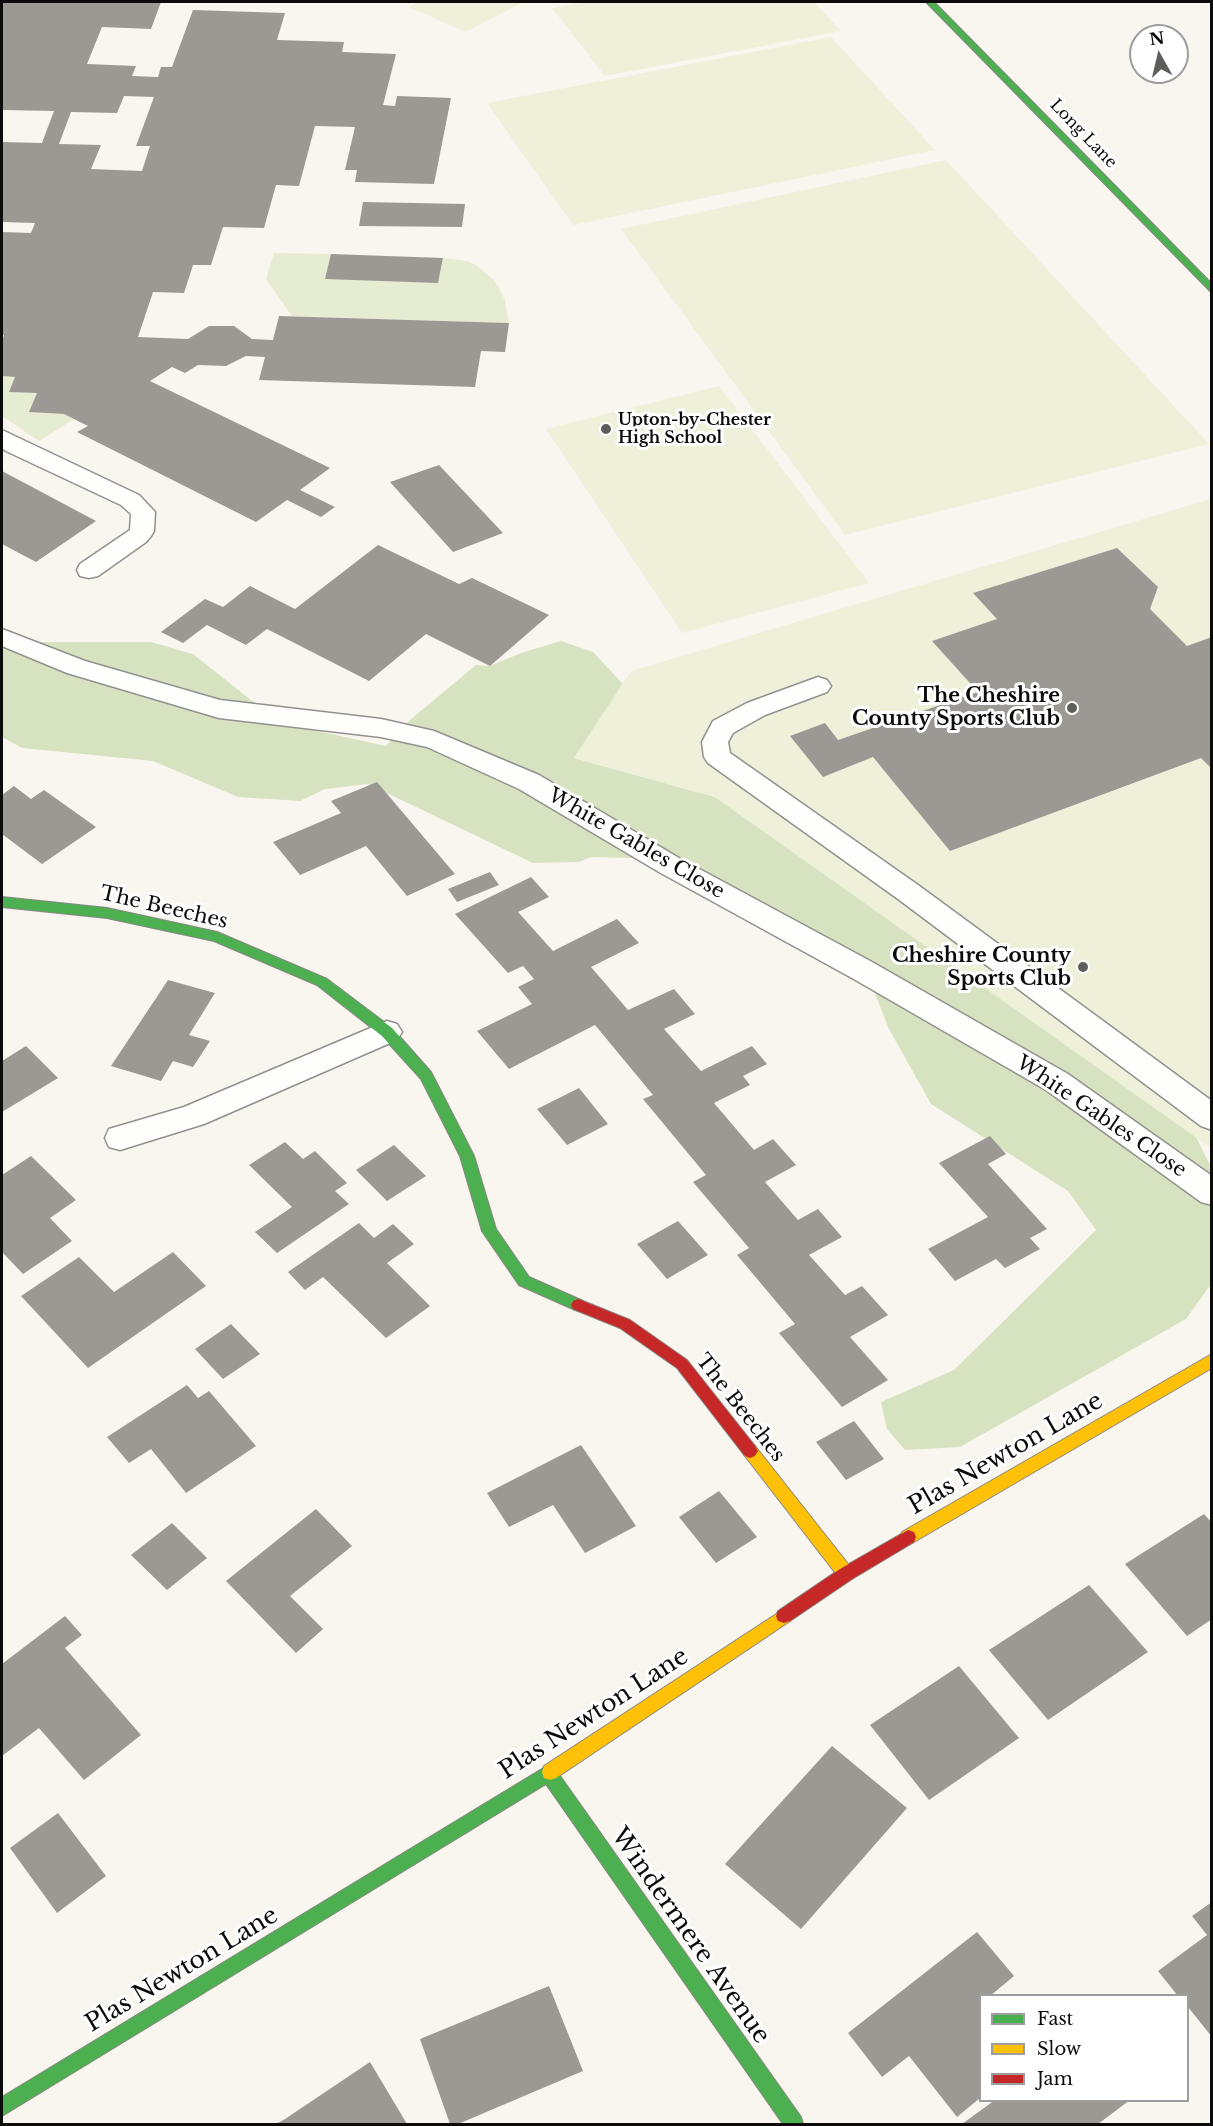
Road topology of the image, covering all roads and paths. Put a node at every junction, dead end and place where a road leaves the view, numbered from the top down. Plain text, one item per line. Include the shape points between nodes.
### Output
1 (930, 2) edge
2 (1212, 290) edge
3 (2, 437) edge
4 (89, 570) dead end
5 (2, 637) edge
6 (818, 686) dead end
7 (2, 902) edge
8 (387, 1032) junction
9 (1212, 1118) edge
10 (120, 1138) dead end
11 (1212, 1193) edge
12 (1212, 1360) edge
13 (846, 1574) junction
14 (548, 1773) junction
15 (2, 2107) edge
16 (794, 2124) edge

1 - 2 main road, Long Lane
3 - 4 lane via 130,500 142,512 142,531 137,537
5 - 11 lane, White Gables Close via 76,667 219,709 381,728 434,740 529,782 669,865 1057,1082
6 - 9 lane via 756,709 722,727 716,742 717,757 909,891
7 - 8 main road, The Beeches via 107,913 217,937 322,982
8 - 10 lane via 193,1116
8 - 13 main road, The Beeches via 426,1076 467,1156 489,1231 524,1281 625,1324 682,1364
12 - 13 main road, Plas Newton Lane
13 - 14 main road, Plas Newton Lane
14 - 15 main road, Plas Newton Lane
14 - 16 main road, Windermere Avenue

